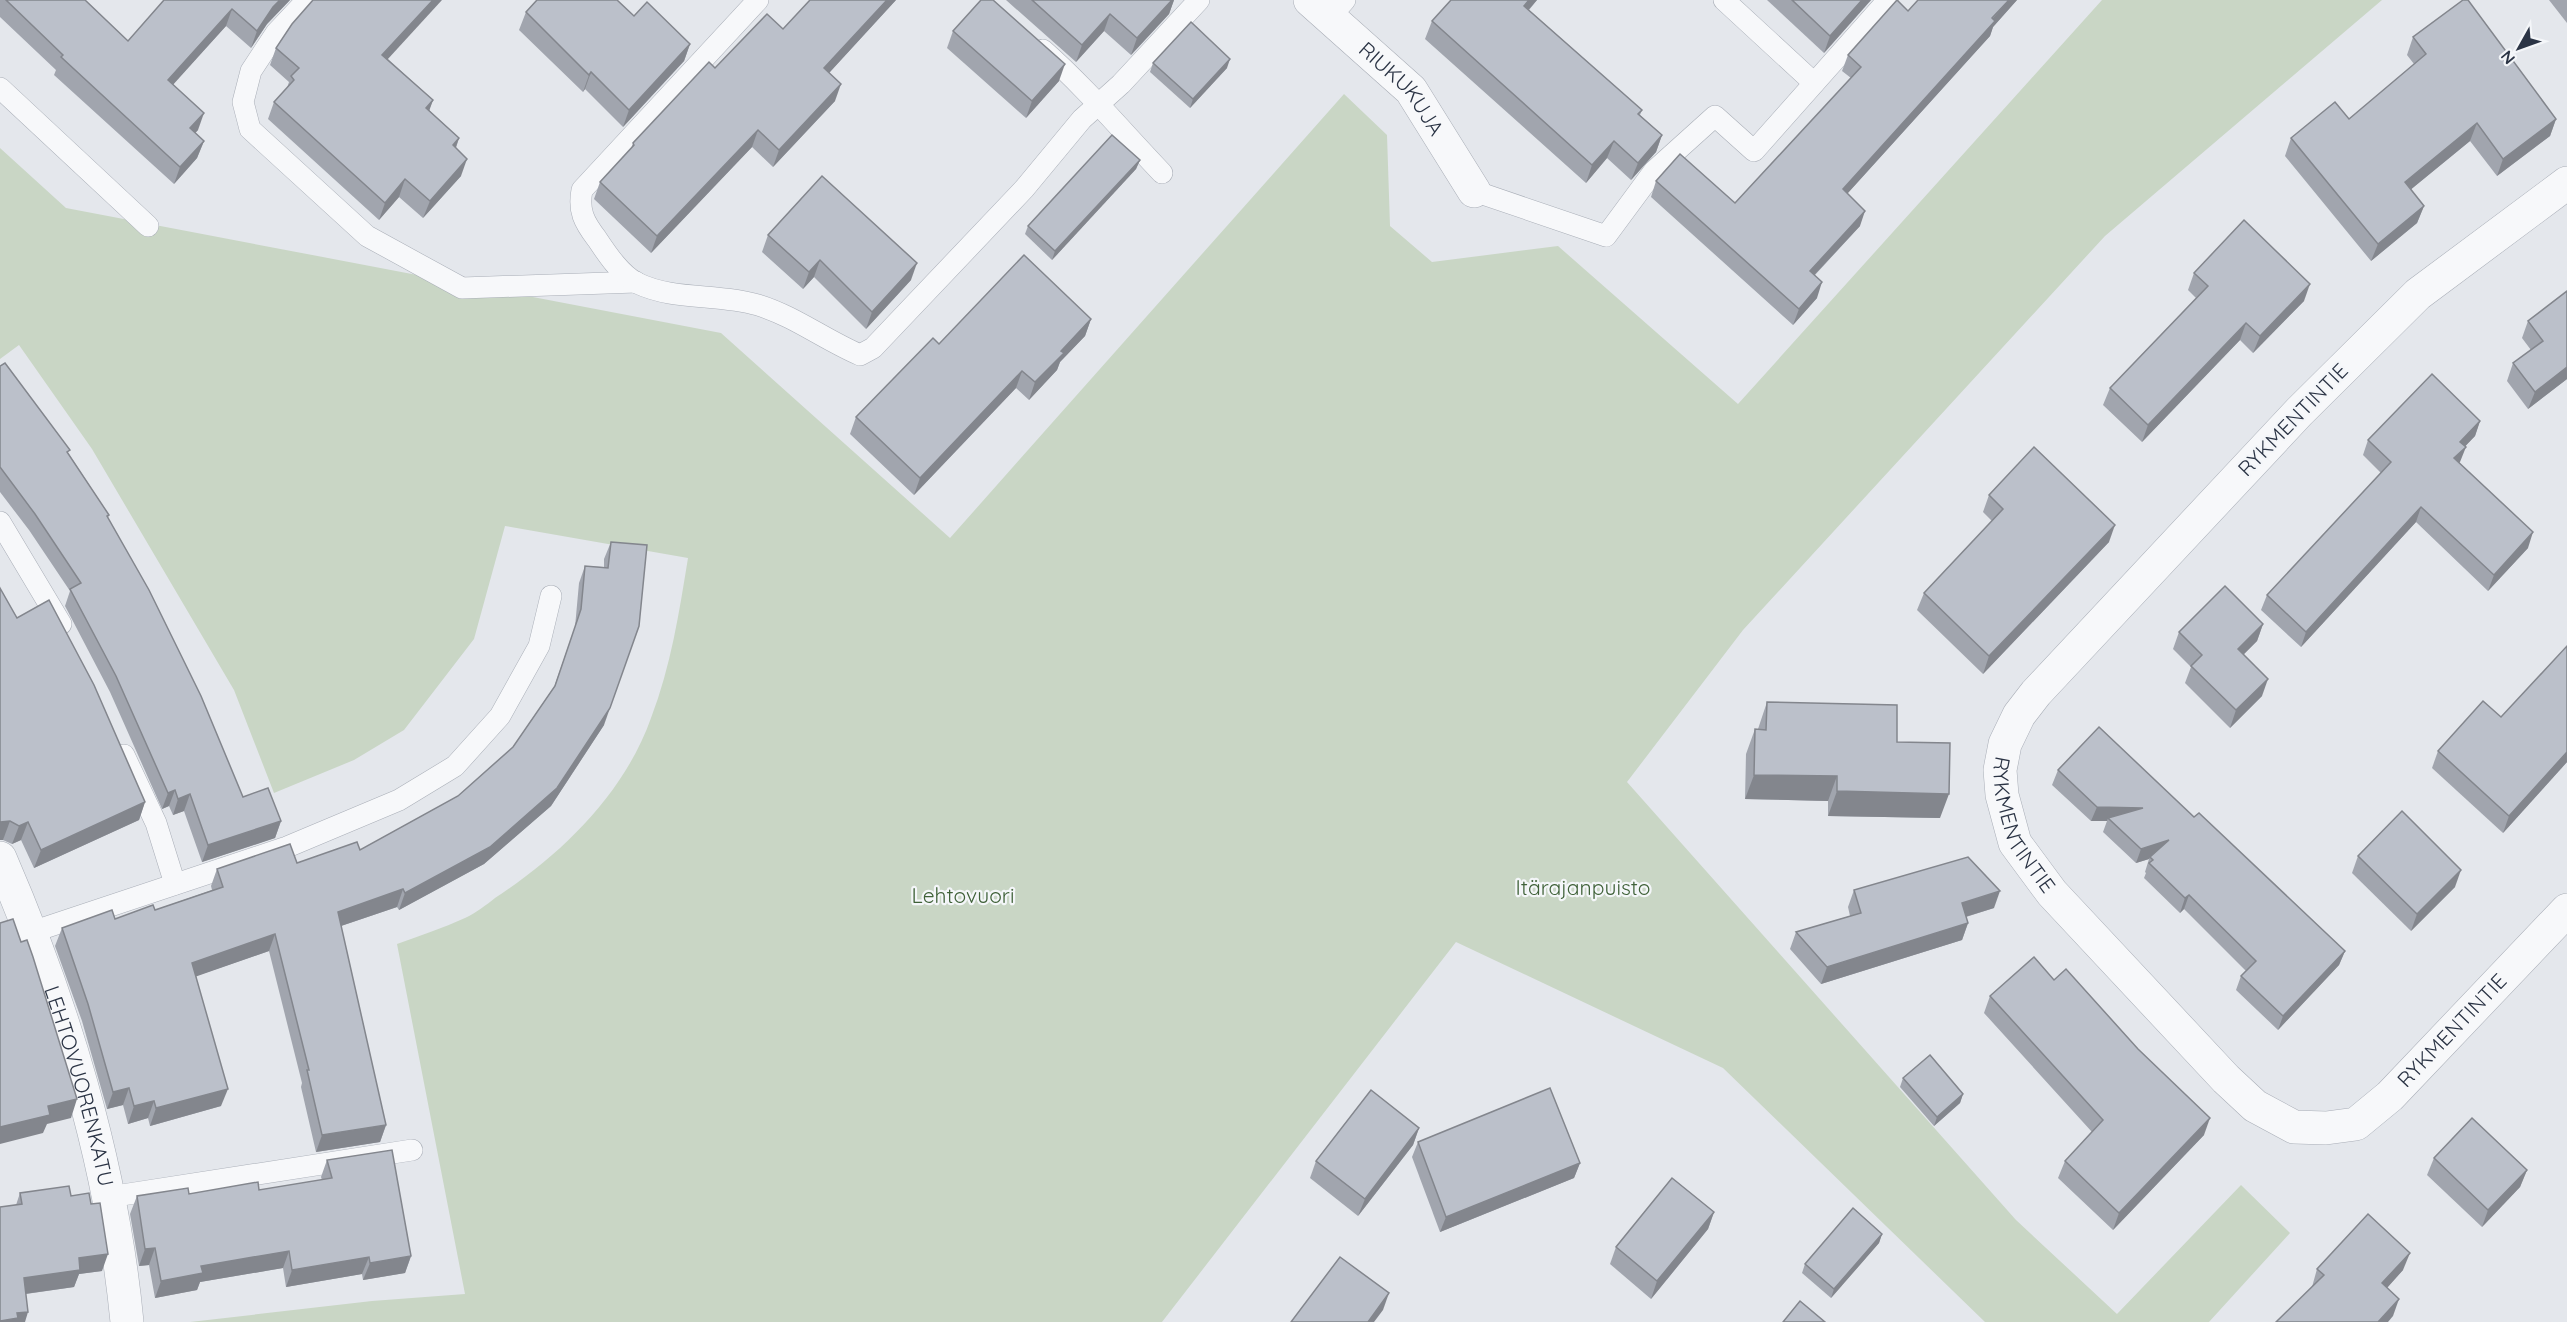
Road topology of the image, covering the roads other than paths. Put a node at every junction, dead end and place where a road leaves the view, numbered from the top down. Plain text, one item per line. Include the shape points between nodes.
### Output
1 (308, 0) edge
2 (758, 0) edge
3 (1199, 0) edge
4 (1724, 0) edge
5 (1888, 0) edge
6 (1328, 6) edge
7 (1029, 38) edge
8 (1814, 83) junction
9 (0, 88) edge
10 (1098, 105) junction
11 (1161, 173) dead end
12 (2567, 183) edge
13 (1474, 191) joint
14 (147, 226) dead end
15 (636, 282) junction
16 (0, 522) edge
17 (551, 596) dead end
18 (71, 642) edge
19 (117, 740) edge
20 (0, 858) edge
21 (175, 884) junction
22 (2567, 910) edge
23 (32, 932) junction
24 (412, 1149) dead end
25 (109, 1197) junction
26 (127, 1322) edge

1 - 15 lane via 276,33 251,70 243,102 245,111 250,129 367,236 462,288
2 - 15 lane via 582,190 579,206 591,232 611,260
3 - 10 lane
4 - 8 lane
5 - 8 lane
6 - 13 street, RIUKUKUJA via 1412,90
7 - 10 lane via 1080,83
8 - 13 lane via 1754,151 1715,116 1654,171 1606,236
9 - 14 lane
10 - 11 lane
10 - 15 lane via 913,306 873,348 860,355 757,304 675,293
12 - 22 street, RYKMENTINTIE via 2418,294 2299,412 2036,693 2019,716 2000,770 2002,795 2015,843 2052,893 2226,1079 2255,1106 2294,1127 2356,1124 2390,1096
16 - 18 lane
17 - 21 lane via 539,646 500,716 455,766 399,800 286,847
19 - 21 lane via 156,823
20 - 23 street, LEHTOVUORENKATU
21 - 23 lane
23 - 25 street, LEHTOVUORENKATU via 82,1089
24 - 25 lane
25 - 26 street, LEHTOVUORENKATU

